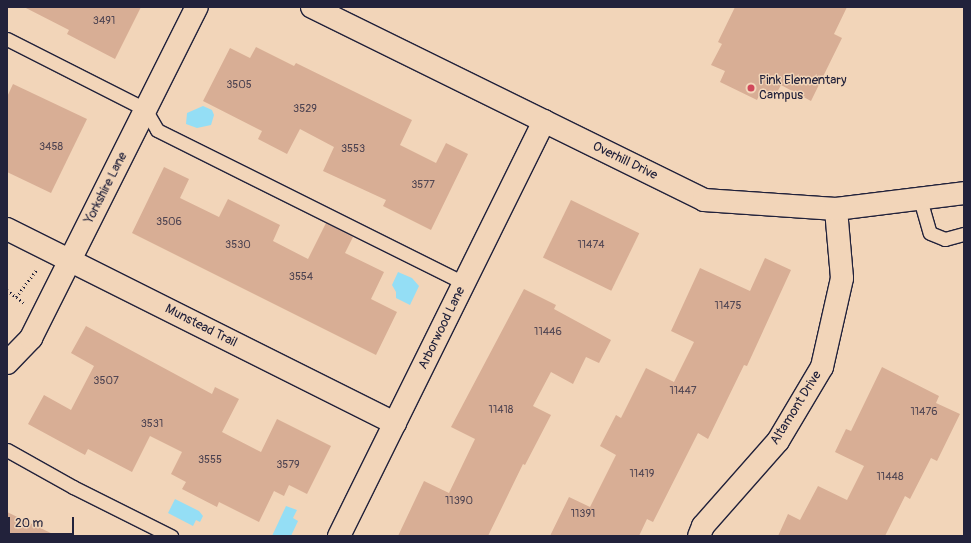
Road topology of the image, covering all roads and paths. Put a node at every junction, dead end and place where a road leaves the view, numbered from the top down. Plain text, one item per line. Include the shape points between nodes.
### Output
1 (197, 7) edge
2 (312, 7) edge
3 (7, 39) edge
4 (146, 109) junction
5 (544, 121) junction
6 (964, 193) edge
7 (920, 199) junction
8 (836, 209) junction
9 (7, 229) edge
10 (964, 234) edge
11 (70, 261) junction
12 (36, 270) dead end
13 (464, 283) junction
14 (16, 297) dead end
15 (7, 363) edge
16 (395, 423) junction
17 (7, 450) edge
18 (171, 536) edge
19 (339, 536) edge
20 (699, 536) edge

1 - 4 street, Yorkshire Lane
2 - 5 street, Overhill Drive
3 - 4 lane
4 - 11 street, Yorkshire Lane
4 - 13 lane via 157,130
5 - 8 street, Overhill Drive via 704,200
5 - 13 street, Arborwood Lane
6 - 7 street, Overhill Drive
7 - 8 street, Overhill Drive
7 - 10 lane via 930,233 945,239
8 - 20 street, Altamont Drive via 842,278 822,367 778,441 703,526
9 - 11 street, Munstead Trail
11 - 15 street, Yorkshire Lane via 31,338
11 - 16 street, Munstead Trail
12 - 14 path
13 - 16 street, Arborwood Lane
16 - 19 street, Arborwood Lane
17 - 18 lane via 73,487

